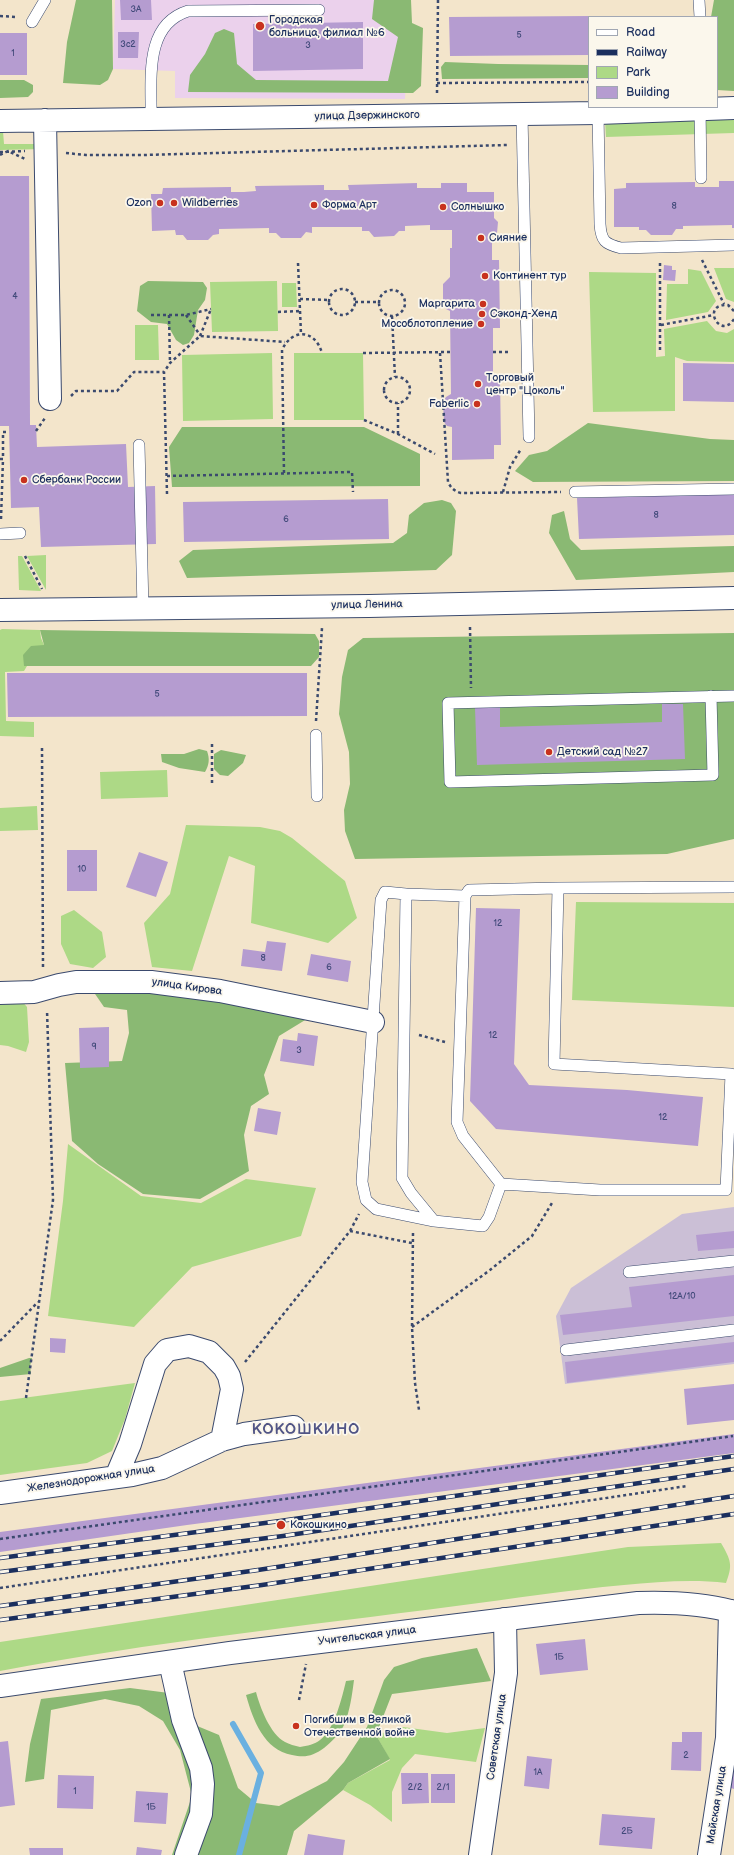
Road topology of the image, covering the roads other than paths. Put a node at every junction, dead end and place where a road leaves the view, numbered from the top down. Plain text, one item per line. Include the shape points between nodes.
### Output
1 (45, 0) edge
2 (700, 0) edge
3 (319, 10) dead end
4 (700, 16) edge
5 (32, 22) dead end
6 (700, 108) edge
7 (734, 108) edge
8 (598, 113) junction
9 (522, 115) junction
10 (150, 119) junction
11 (45, 120) junction
12 (0, 121) edge
13 (701, 178) dead end
14 (734, 245) edge
15 (49, 406) road end
16 (529, 437) road end
17 (139, 445) dead end
18 (734, 489) edge
19 (575, 492) road end
20 (20, 533) dead end
21 (0, 534) edge
22 (734, 598) edge
23 (143, 609) junction
24 (0, 610) edge
25 (711, 696) junction
26 (734, 696) edge
27 (316, 735) road end
28 (317, 796) dead end
29 (734, 886) edge
30 (558, 888) junction
31 (406, 894) junction
32 (465, 896) junction
33 (0, 993) edge
34 (373, 1022) junction
35 (732, 1074) edge
36 (502, 1184) junction
37 (434, 1221) junction
38 (734, 1261) edge
39 (629, 1272) dead end
40 (734, 1330) edge
41 (566, 1350) dead end
42 (294, 1427) dead end
43 (222, 1440) junction
44 (116, 1477) junction
45 (0, 1493) edge
46 (732, 1612) edge
47 (505, 1619) junction
48 (170, 1662) junction
49 (0, 1686) edge
50 (186, 1855) edge
51 (480, 1855) edge
52 (709, 1855) edge

1 - 5 lane
2 - 4 lane
3 - 10 lane via 188,11 170,19 158,36 153,53
6 - 7 street, улица Дзержинского
6 - 8 street, улица Дзержинского
6 - 13 lane
8 - 9 street, улица Дзержинского
8 - 14 lane via 601,234 605,241 621,248
9 - 10 street, улица Дзержинского
9 - 16 lane
10 - 11 street, улица Дзержинского
11 - 12 street, улица Дзержинского
11 - 15 street
17 - 23 lane
18 - 19 lane
20 - 21 lane
22 - 23 street, улица Ленина
23 - 24 street, улица Ленина
25 - 25 lane via 448,703 450,782 713,775
25 - 26 lane
27 - 28 lane
29 - 30 lane
30 - 32 lane via 469,890
30 - 35 lane via 554,1064
31 - 32 lane
31 - 34 lane via 385,892 381,900
31 - 37 lane via 402,1178
32 - 36 lane via 457,1122 463,1136
33 - 34 street, улица Кирова via 34,992 76,982 151,982 220,991
34 - 37 lane via 362,1182 366,1200 376,1208
35 - 36 lane via 726,1190 600,1190
36 - 37 lane via 489,1218 483,1226
38 - 39 lane
40 - 41 lane
42 - 43 street, Железнодорожная улица
43 - 44 street, Железнодорожная улица via 162,1468
43 - 44 street via 232,1389 224,1367 208,1352 189,1346 167,1350 155,1364 130,1444
44 - 45 street, Железнодорожная улица
46 - 47 street, Учительская улица via 672,1602 638,1603
46 - 52 street, Майская улица via 727,1738
47 - 48 street, Учительская улица
47 - 51 street, Советская улица via 506,1673
48 - 49 street, Учительская улица
48 - 50 street via 183,1720 201,1768 203,1784 201,1814

